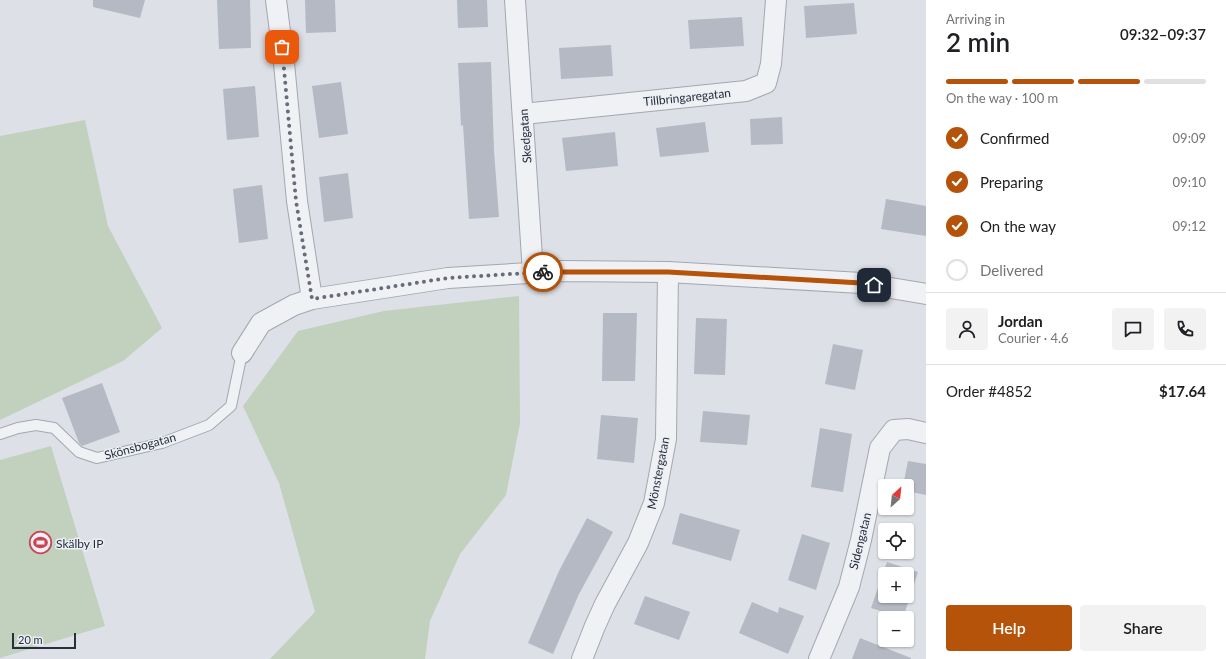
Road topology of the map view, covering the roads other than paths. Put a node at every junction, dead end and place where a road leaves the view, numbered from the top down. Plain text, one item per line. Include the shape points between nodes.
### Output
1 (276, 0) edge
2 (515, 0) edge
3 (776, 0) edge
4 (523, 114) junction
5 (668, 272) junction
6 (533, 273) junction
7 (926, 294) edge
8 (312, 299) junction
9 (242, 353) joint
10 (926, 433) edge
11 (0, 434) edge
12 (582, 659) edge
13 (819, 659) edge

1 - 8 street via 296,201
2 - 4 street, Skedgatan
3 - 4 street, Tillbringaregatan via 771,64 766,83 746,91
4 - 6 street, Skedgatan
5 - 6 street, Skönsbogatan
5 - 7 street, Skönsbogatan via 861,283
5 - 12 street, Mönstergatan via 666,439 654,503 638,543 600,615
6 - 8 street, Skönsbogatan via 448,278
8 - 9 street, Skönsbogatan via 294,305 261,323
9 - 11 lane, Skönsbogatan via 231,406 209,425 162,443 97,458 79,452 54,428 36,425
10 - 13 street, Sidengatan via 908,429 894,430 880,448 849,586

